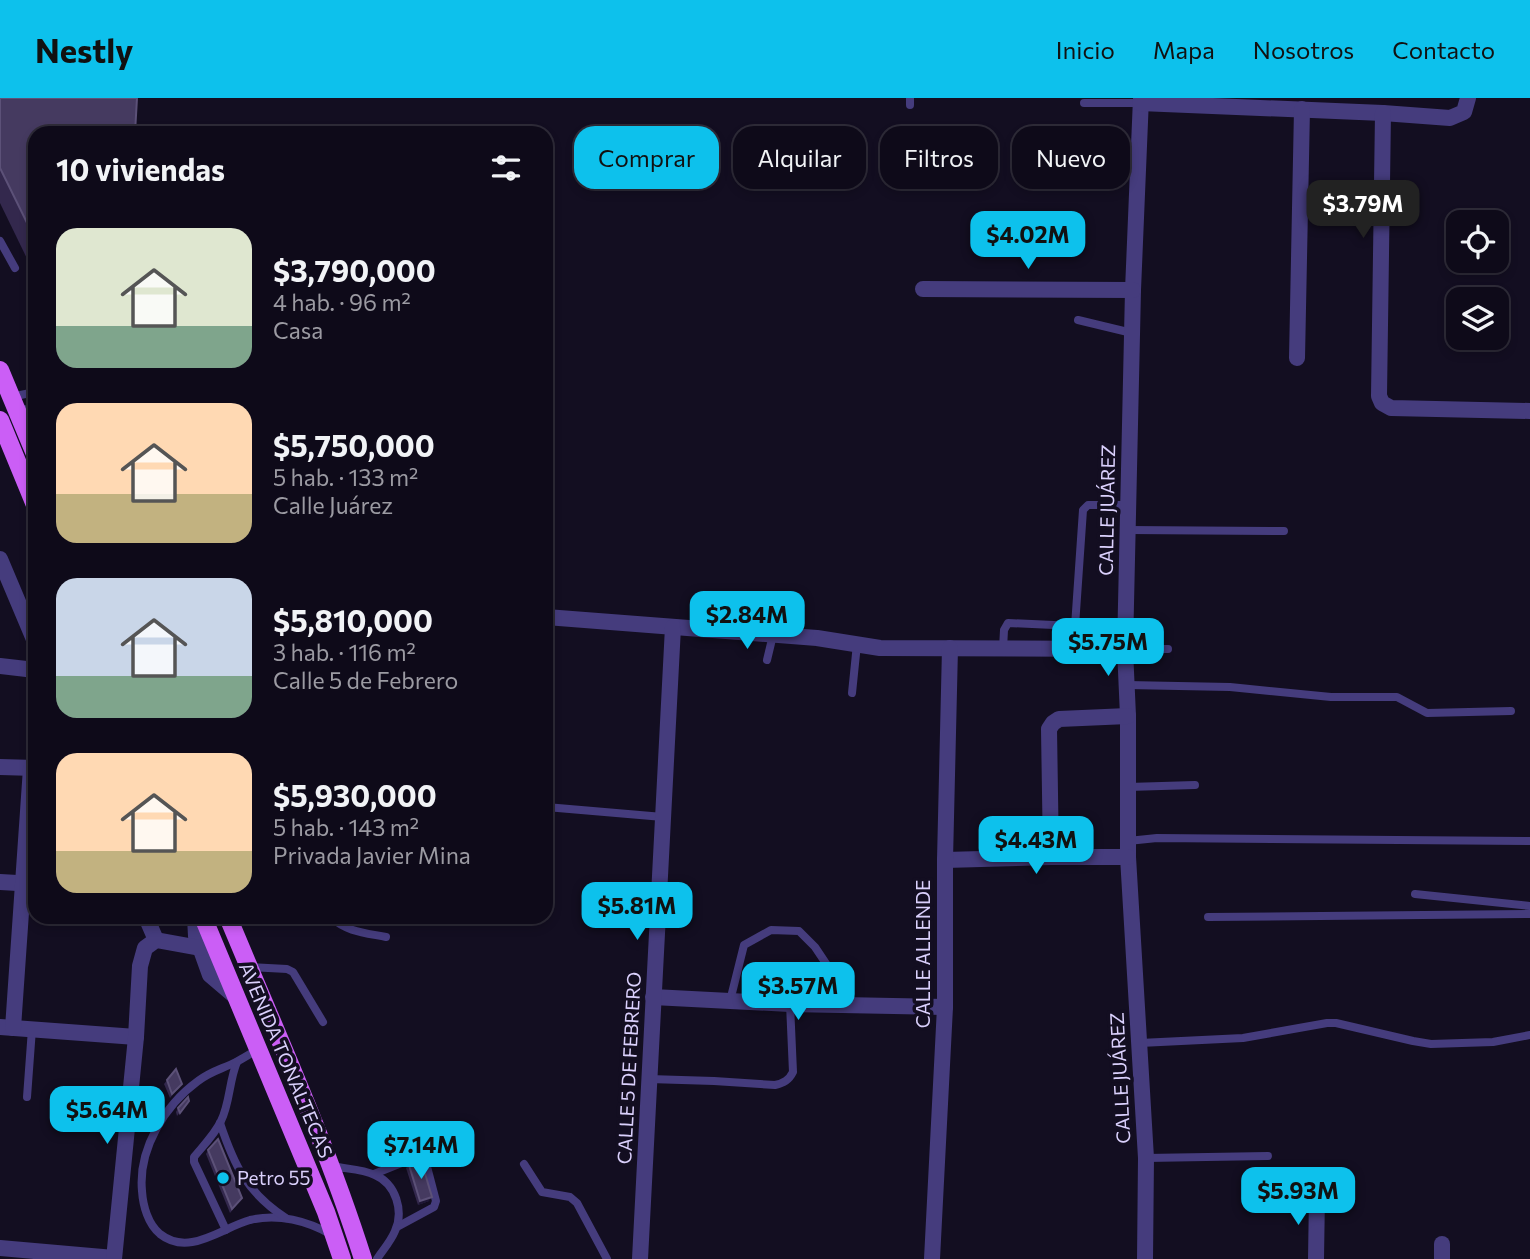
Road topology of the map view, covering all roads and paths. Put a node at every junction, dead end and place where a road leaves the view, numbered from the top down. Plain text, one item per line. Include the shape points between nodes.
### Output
1 (1140, 101) edge
2 (1084, 103) dead end
3 (1466, 105) edge
4 (1302, 109) junction
5 (1384, 113) junction
6 (1130, 160) edge
7 (1138, 160) junction
8 (0, 241) edge
9 (15, 268) dead end
10 (923, 289) dead end
11 (1133, 290) junction
12 (1078, 320) dead end
13 (1132, 333) junction
14 (1297, 358) dead end
15 (0, 370) edge
16 (28, 395) edge
17 (13, 401) junction
18 (28, 410) edge
19 (1530, 411) edge
20 (0, 420) edge
21 (28, 437) edge
22 (28, 489) edge
23 (1129, 505) junction
24 (1128, 530) junction
25 (1284, 531) dead end
26 (1, 565) edge
27 (553, 618) edge
28 (28, 626) edge
29 (1075, 626) junction
30 (673, 627) junction
31 (1126, 627) junction
32 (774, 635) junction
33 (857, 644) junction
34 (950, 648) junction
35 (1003, 649) junction
36 (1125, 649) junction
37 (1168, 649) dead end
38 (768, 660) dead end
39 (0, 666) edge
40 (28, 669) edge
41 (1127, 685) junction
42 (852, 693) dead end
43 (1511, 711) dead end
44 (1128, 716) junction
45 (0, 767) edge
46 (28, 768) edge
47 (1195, 785) dead end
48 (1128, 787) junction
49 (553, 808) edge
50 (663, 817) junction
51 (1530, 841) edge
52 (1128, 849) junction
53 (1051, 857) junction
54 (944, 860) junction
55 (0, 882) edge
56 (28, 884) edge
57 (28, 890) edge
58 (1415, 894) dead end
59 (1530, 906) edge
60 (1530, 914) edge
61 (1208, 916) dead end
62 (149, 924) edge
63 (195, 924) edge
64 (206, 924) edge
65 (231, 924) edge
66 (338, 924) edge
67 (386, 937) dead end
68 (156, 940) junction
69 (200, 948) junction
70 (249, 967) junction
71 (653, 997) junction
72 (237, 999) junction
73 (730, 1001) junction
74 (790, 1004) junction
75 (836, 1005) junction
76 (945, 1007) junction
77 (323, 1022) dead end
78 (7, 1027) edge
79 (32, 1029) junction
80 (1530, 1035) edge
81 (136, 1037) junction
82 (1140, 1043) junction
83 (259, 1049) junction
84 (237, 1062) junction
85 (649, 1079) junction
86 (27, 1097) dead end
87 (220, 1123) junction
88 (1268, 1156) dead end
89 (1146, 1158) junction
90 (524, 1164) dead end
91 (330, 1166) junction
92 (374, 1174) junction
93 (1317, 1195) dead end
94 (288, 1219) junction
95 (397, 1227) junction
96 (226, 1230) junction
97 (334, 1237) junction
98 (0, 1248) edge
99 (114, 1258) edge
100 (342, 1259) edge
101 (363, 1259) edge
102 (377, 1259) edge
103 (607, 1259) edge
104 (640, 1259) edge
105 (932, 1259) edge
106 (1145, 1259) edge
107 (1316, 1259) edge

1 - 2 lane
1 - 4 street
1 - 7 street, CALLE JUÁREZ
3 - 5 street via 1450,118
4 - 5 street
4 - 14 street
5 - 19 street via 1382,404 1391,408
6 - 7 lane
7 - 11 street, CALLE JUÁREZ
8 - 9 lane
10 - 11 street
11 - 13 street, CALLE JUÁREZ
12 - 13 lane
13 - 23 street, CALLE JUÁREZ
15 - 17 main road
16 - 17 lane
17 - 18 lane
17 - 21 main road
20 - 22 main road
23 - 24 street, CALLE JUÁREZ
23 - 29 lane via 1088,505 1083,510
24 - 25 lane
24 - 31 street, CALLE JUÁREZ
26 - 28 street
27 - 30 street
29 - 31 lane
29 - 35 lane via 1008,623
30 - 32 street
30 - 50 street, CALLE 5 DE FEBRERO
31 - 36 street, CALLE JUÁREZ
32 - 33 street
32 - 38 lane
33 - 34 street
33 - 42 lane
34 - 35 street
34 - 54 street, CALLE ALLENDE
35 - 36 street
36 - 37 lane
36 - 41 street, CALLE JUÁREZ
39 - 40 street
41 - 43 lane via 1397,697 1427,713
41 - 44 street, CALLE JUÁREZ
44 - 48 street, CALLE JUÁREZ
44 - 53 street via 1059,719 1049,729
45 - 46 street
47 - 48 lane
48 - 52 street, CALLE JUÁREZ
49 - 50 lane
50 - 71 street, CALLE 5 DE FEBRERO
51 - 52 lane via 1157,838
52 - 53 street
52 - 82 street, CALLE JUÁREZ
53 - 54 street
54 - 76 street, CALLE ALLENDE
55 - 56 street
57 - 78 street
58 - 59 lane
60 - 61 lane
62 - 68 street
63 - 69 street
64 - 72 main road, AVENIDA TONALTECAS
65 - 70 main road, AVENIDA TONALTECAS
66 - 67 lane
68 - 69 street
68 - 81 street via 145,948 140,966
69 - 72 street via 210,975
70 - 77 lane via 293,971
70 - 91 main road, AVENIDA TONALTECAS
71 - 73 street
71 - 85 street, CALLE 5 DE FEBRERO
72 - 83 main road, AVENIDA TONALTECAS
73 - 74 street
73 - 75 lane via 744,945 771,930 799,931 830,968
74 - 75 street
74 - 85 lane via 793,1072 783,1083
75 - 76 street
76 - 105 street, CALLE ALLENDE
78 - 79 street
79 - 81 street
79 - 86 lane
80 - 82 lane via 1493,1042 1431,1044 1327,1023 1243,1038
81 - 99 street
82 - 89 street, CALLE JUÁREZ
83 - 84 lane
83 - 97 main road, AVENIDA TONALTECAS
84 - 87 lane
84 - 96 lane via 197,1082 173,1105 149,1144 141,1178 148,1218 161,1235 191,1243
85 - 104 street, CALLE 5 DE FEBRERO
87 - 94 lane via 243,1178 263,1201
87 - 96 lane via 194,1162
88 - 89 lane
89 - 106 street, CALLE JUÁREZ
90 - 103 lane via 542,1192 570,1197 577,1203
91 - 92 lane
91 - 101 main road, AVENIDA TONALTECAS
92 - 95 lane via 396,1196
92 - 95 lane via 418,1156 425,1159 435,1205
93 - 107 street
94 - 96 lane via 249,1220
94 - 97 lane
95 - 102 lane
97 - 100 main road, AVENIDA TONALTECAS
98 - 99 street

